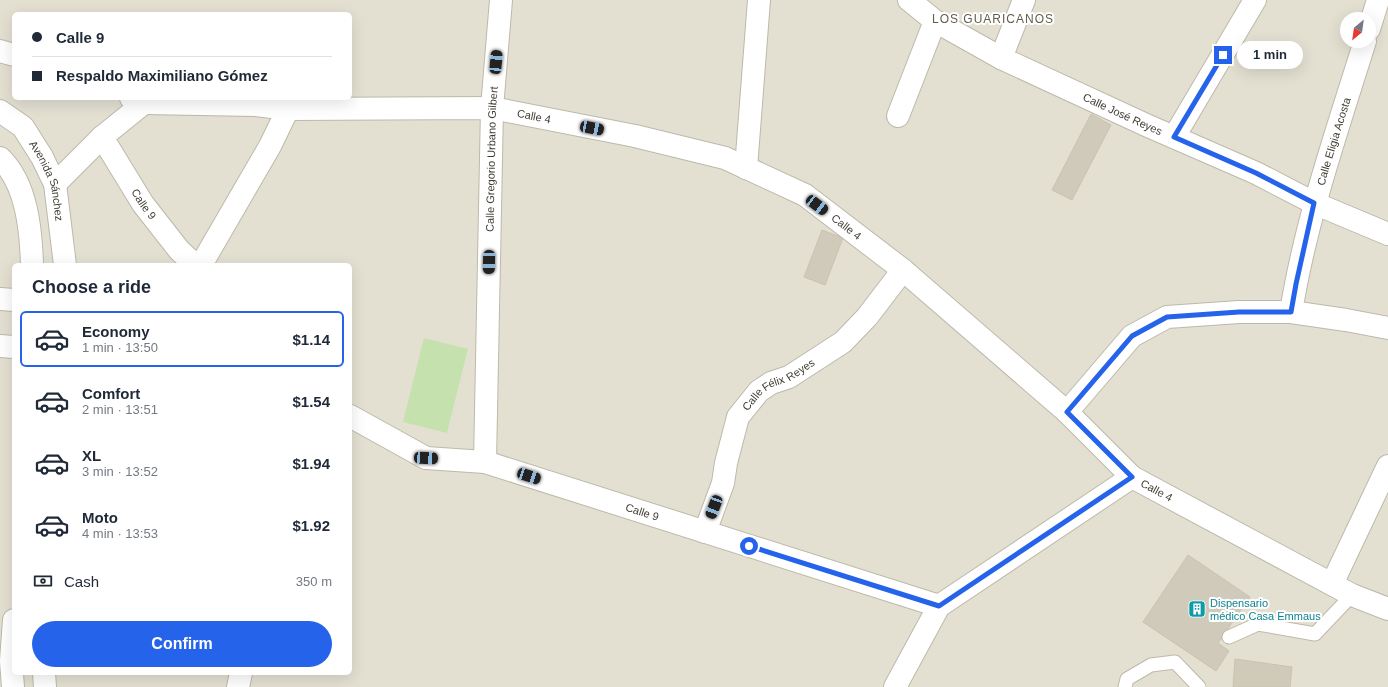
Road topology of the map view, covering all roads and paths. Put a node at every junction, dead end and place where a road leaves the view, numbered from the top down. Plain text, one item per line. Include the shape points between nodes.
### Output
1 (501, 0) edge
2 (759, 0) edge
3 (909, 0) edge
4 (1024, 0) edge
5 (1255, 0) edge
6 (1378, 0) edge
7 (1374, 12) edge
8 (935, 21) junction
9 (1363, 48) edge
10 (0, 51) edge
11 (12, 54) edge
12 (1001, 58) junction
13 (138, 100) edge
14 (492, 108) junction
15 (288, 109) junction
16 (0, 111) edge
17 (898, 116) dead end
18 (102, 137) junction
19 (1174, 137) junction
20 (0, 158) edge
21 (746, 168) junction
22 (55, 184) junction
23 (1314, 203) junction
24 (1388, 234) edge
25 (32, 263) edge
26 (65, 263) edge
27 (193, 263) edge
28 (202, 263) edge
29 (903, 270) junction
30 (0, 299) edge
31 (12, 300) edge
32 (1291, 312) junction
33 (1388, 328) edge
34 (0, 346) edge
35 (12, 347) edge
36 (1067, 412) junction
37 (352, 417) edge
38 (485, 462) junction
39 (1388, 466) edge
40 (1132, 477) junction
41 (705, 532) junction
42 (1332, 584) junction
43 (1352, 595) junction
44 (939, 606) junction
45 (1388, 609) edge
46 (12, 634) edge
47 (1229, 638) dead end
48 (8, 661) edge
49 (44, 675) edge
50 (241, 675) edge
51 (14, 687) edge
52 (45, 687) edge
53 (238, 687) edge
54 (895, 687) edge
55 (1125, 687) edge
56 (1199, 687) edge

1 - 14 street, Calle Gregorio Urbano Gilbert
2 - 21 street
3 - 8 street, Calle José Reyes
4 - 12 street
5 - 19 street
6 - 7 street
8 - 12 street, Calle José Reyes
8 - 17 street
9 - 23 street, Calle Eligia Acosta
10 - 11 street
12 - 19 street, Calle José Reyes
13 - 15 street, Calle 4 via 256,105
13 - 18 street
14 - 15 street, Calle 4
14 - 21 street, Calle 4 via 643,138 725,158
14 - 38 street, Calle Gregorio Urbano Gilbert
15 - 28 street via 270,146
16 - 22 street, Avenida Sánchez via 23,127
18 - 22 street
18 - 27 street, Calle 9 via 143,204 179,250
19 - 23 street, Calle José Reyes via 1256,173
20 - 25 street via 20,190 27,218
21 - 29 street, Calle 4 via 805,195
22 - 26 street, Avenida Sánchez
23 - 24 street, Calle José Reyes
23 - 32 street, Calle Eligia Acosta
29 - 36 street, Calle 4
29 - 41 street, Calle Félix Reyes via 867,317 843,342 789,377 771,383 759,391 738,417 723,482
30 - 31 street
32 - 33 street
32 - 36 street via 1239,312 1167,317 1132,336
34 - 35 street
36 - 40 street, Calle 4
37 - 38 street, Calle 9 via 426,458
38 - 41 street, Calle 9
39 - 42 street
40 - 42 street, Calle 4
40 - 44 street
41 - 44 street, Calle 9
42 - 43 street, Calle 4
43 - 45 street, Calle 4
43 - 47 lane via 1316,634 1258,624
44 - 54 street
46 - 48 street
48 - 51 street
49 - 52 street
50 - 53 street
55 - 56 lane via 1127,679 1151,665 1175,662

